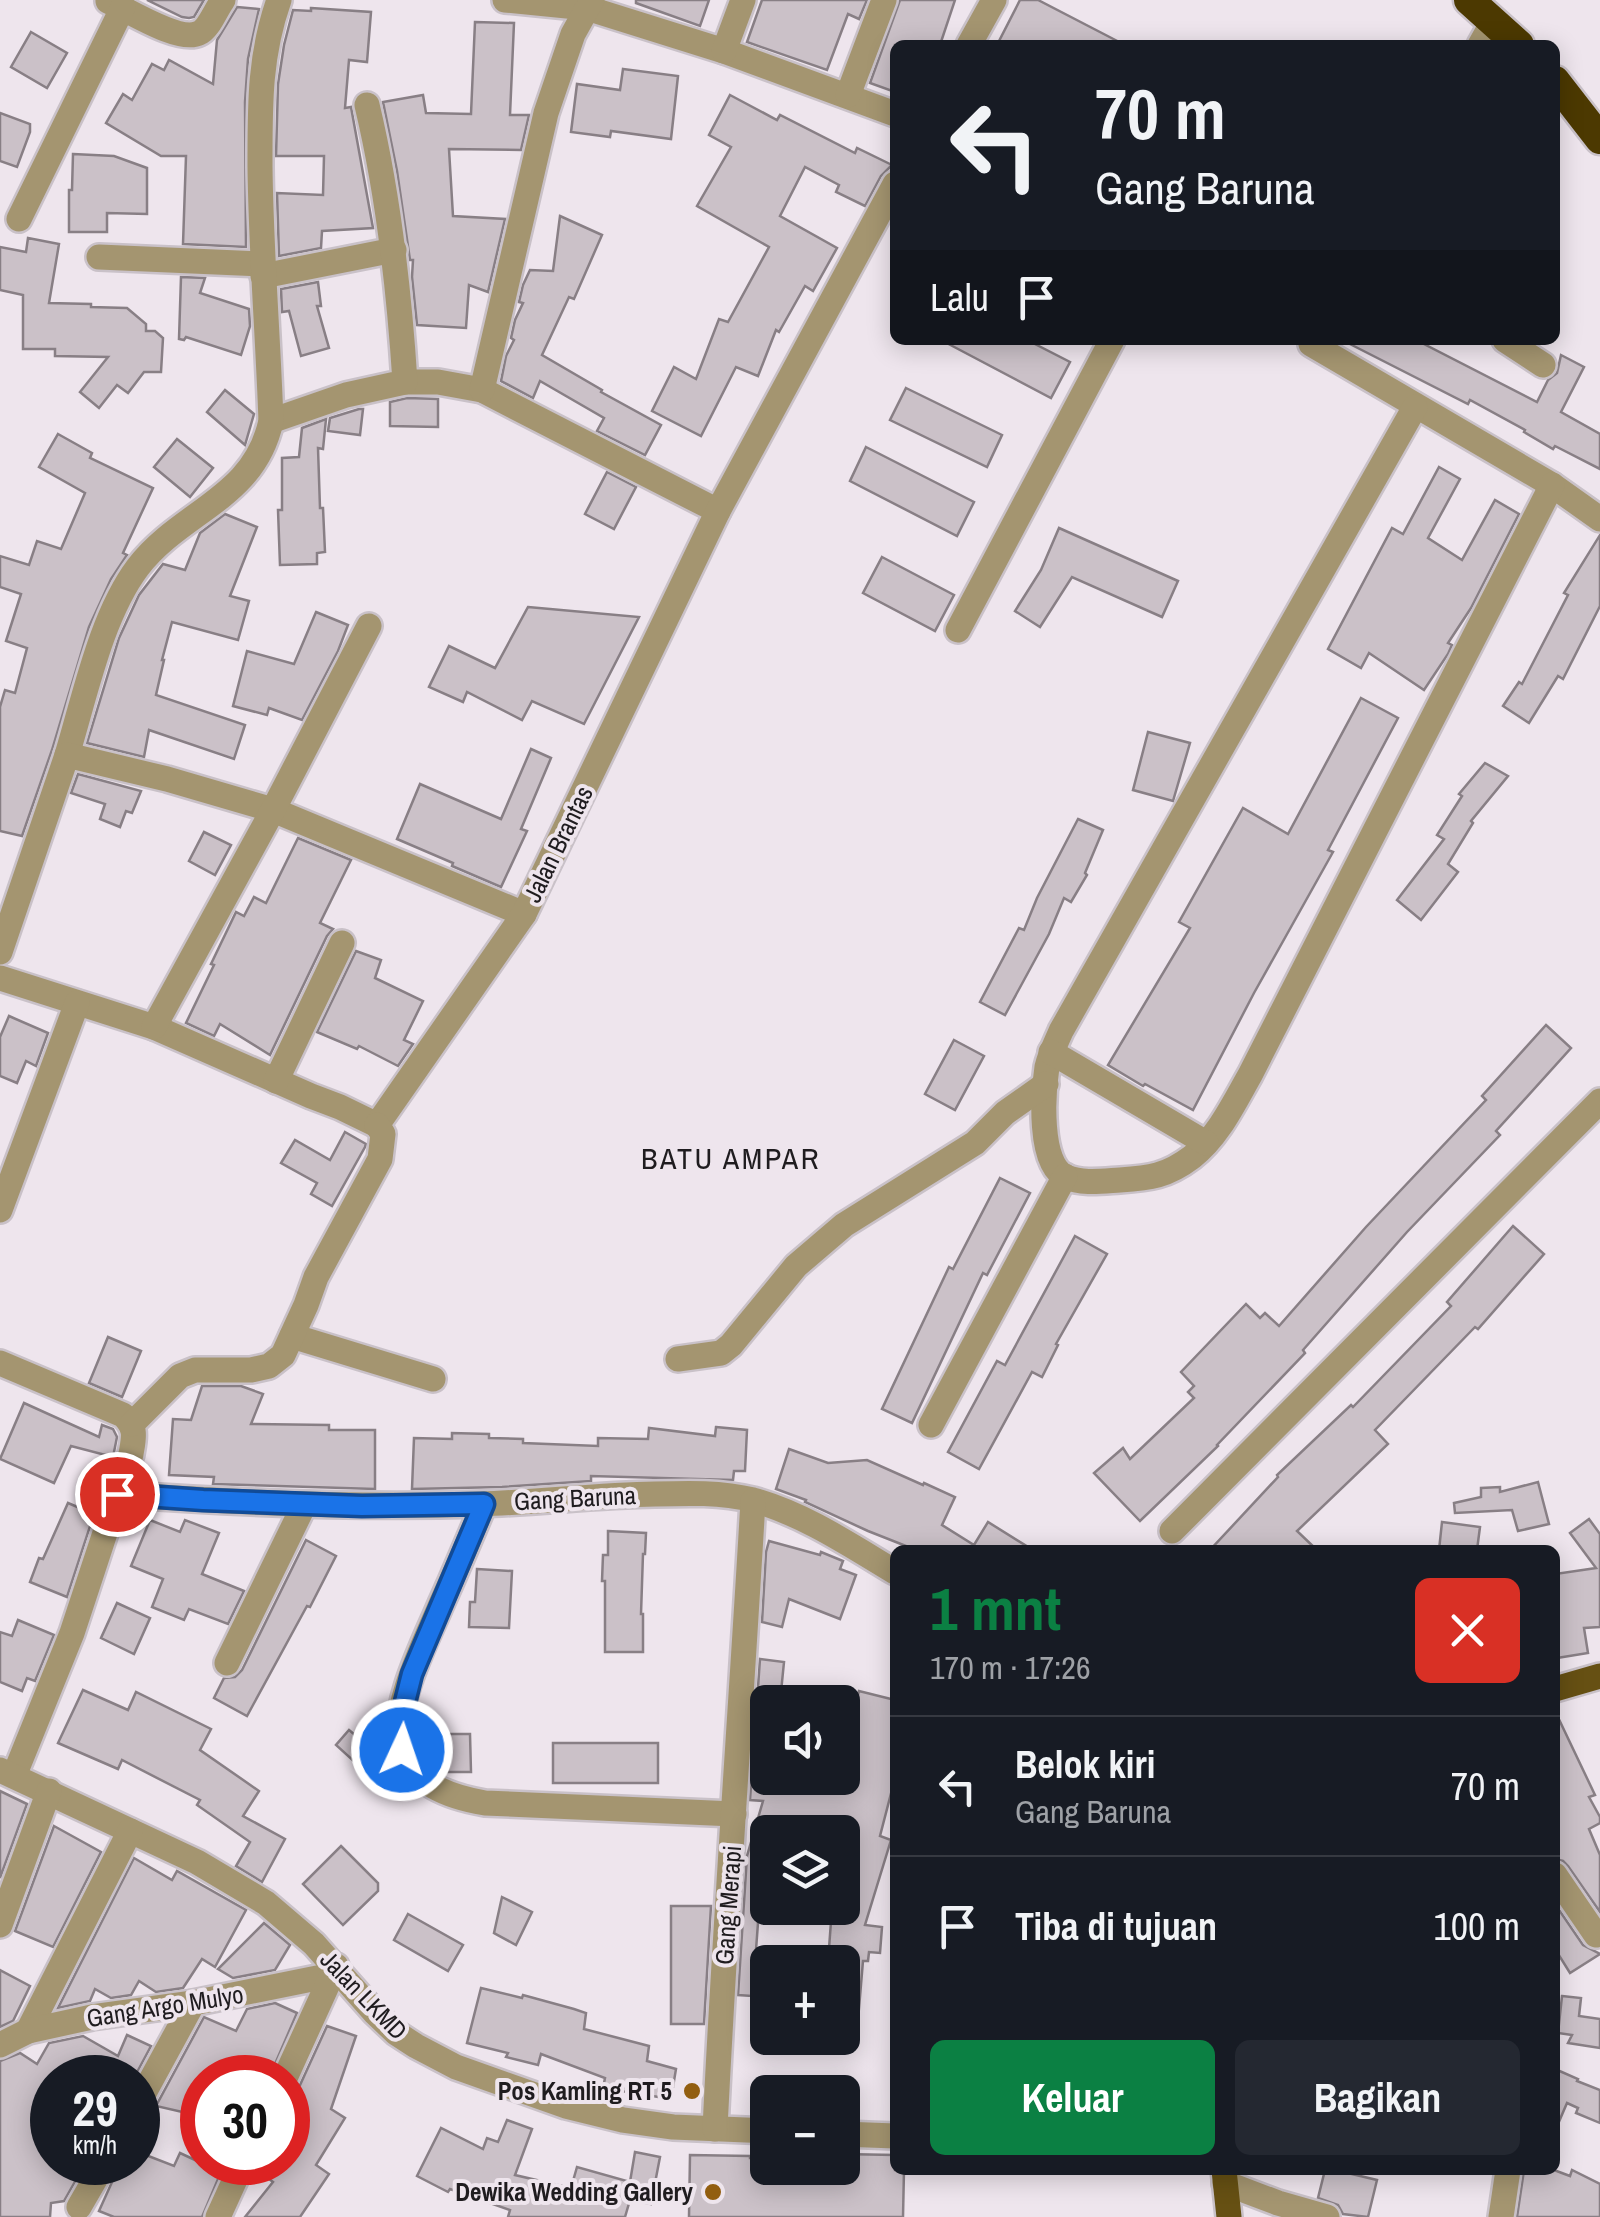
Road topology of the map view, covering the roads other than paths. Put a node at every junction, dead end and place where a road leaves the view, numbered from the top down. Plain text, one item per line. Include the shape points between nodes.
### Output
1 (222, 0) edge
2 (279, 0) edge
3 (504, 0) edge
4 (743, 0) edge
5 (884, 0) edge
6 (994, 0) edge
7 (1469, 0) edge
8 (115, 4) edge
9 (590, 4) edge
10 (1487, 32) edge
11 (972, 40) edge
12 (724, 51) junction
13 (1560, 87) edge
14 (848, 96) junction
15 (367, 105) dead end
16 (890, 112) edge
17 (1600, 139) edge
18 (890, 193) edge
19 (20, 220) dead end
20 (394, 250) junction
21 (99, 257) dead end
22 (263, 270) junction
23 (1109, 345) edge
24 (1313, 345) edge
25 (1513, 345) edge
26 (1543, 365) dead end
27 (405, 382) junction
28 (482, 390) junction
29 (1416, 407) junction
30 (270, 421) junction
31 (1552, 485) junction
32 (718, 511) junction
33 (1600, 519) edge
34 (369, 626) dead end
35 (958, 630) dead end
36 (67, 755) junction
37 (273, 810) junction
38 (524, 914) junction
39 (342, 942) dead end
40 (0, 952) edge
41 (0, 978) edge
42 (78, 1003) junction
43 (154, 1027) junction
44 (1052, 1052) junction
45 (276, 1081) junction
46 (1046, 1084) junction
47 (1600, 1101) edge
48 (377, 1125) junction
49 (1206, 1143) junction
50 (1064, 1176) junction
51 (0, 1210) edge
52 (292, 1336) junction
53 (678, 1358) dead end
54 (0, 1364) edge
55 (434, 1379) dead end
56 (132, 1424) junction
57 (931, 1425) dead end
58 (117, 1494) junction
59 (753, 1500) junction
60 (484, 1504) junction
61 (304, 1505) junction
62 (1172, 1531) dead end
63 (890, 1569) edge
64 (227, 1663) dead end
65 (1600, 1676) edge
66 (1560, 1688) edge
67 (7, 1773) edge
68 (49, 1792) junction
69 (734, 1814) junction
70 (130, 1830) junction
71 (1560, 1882) edge
72 (0, 1924) edge
73 (1596, 1935) dead end
74 (334, 1970) junction
75 (194, 2003) junction
76 (28, 2031) junction
77 (0, 2044) edge
78 (295, 2055) edge
79 (160, 2064) edge
80 (715, 2129) junction
81 (750, 2130) edge
82 (860, 2135) edge
83 (890, 2136) edge
84 (1507, 2175) edge
85 (1225, 2176) edge
86 (92, 2185) edge
87 (233, 2185) edge
88 (80, 2208) dead end
89 (218, 2217) edge
90 (1229, 2217) edge
91 (1327, 2217) edge
92 (1501, 2217) edge

1 - 8 street via 195,35
2 - 22 street via 261,81
3 - 9 street
4 - 12 street
5 - 14 street
6 - 11 street
7 - 10 highway
8 - 19 street
9 - 12 street
9 - 28 street via 546,112
12 - 14 street
13 - 17 highway
14 - 16 street
15 - 20 street
18 - 32 street, Jalan Brantas
20 - 22 street
20 - 27 street
21 - 22 street
22 - 30 street
23 - 35 street
24 - 29 street
25 - 26 street
27 - 28 street
27 - 30 street
28 - 32 street
29 - 31 street
29 - 44 street
30 - 36 street via 249,471 153,549 128,581
31 - 33 street
31 - 49 street via 1250,1074
32 - 38 street, Jalan Brantas
34 - 37 street
36 - 37 street
36 - 40 street
37 - 38 street
37 - 43 street
38 - 48 street, Jalan Brantas
39 - 45 street
41 - 42 street
42 - 43 street
42 - 51 street
43 - 45 street
44 - 46 street
44 - 49 street
45 - 48 street
46 - 50 street via 1048,1148
46 - 53 street via 975,1143 844,1225 796,1266 721,1353
47 - 62 street
48 - 52 street via 383,1134 380,1159
49 - 50 street via 1154,1178
50 - 57 street
52 - 55 street
52 - 56 street via 269,1366 180,1376
54 - 56 street
56 - 58 street via 131,1454
58 - 61 street, Gang Baruna
58 - 67 street via 72,1633
59 - 60 street, Gang Baruna via 672,1493
59 - 63 street, Gang Baruna via 816,1526
59 - 69 street, Gang Merapi
60 - 61 street, Gang Baruna
60 - 69 street via 402,1707 402,1750 415,1770 437,1790 486,1803
61 - 64 street
65 - 66 main road
67 - 68 street, Jalan LKMD
68 - 70 street, Jalan LKMD
68 - 72 street
69 - 80 street, Gang Merapi
70 - 74 street, Jalan LKMD via 266,1903
70 - 76 street
71 - 73 street
74 - 75 street, Gang Argo Mulyo
74 - 78 street
74 - 80 street, Jalan LKMD via 396,2032 456,2067 594,2114
75 - 76 street, Gang Argo Mulyo
75 - 79 street
76 - 77 street, Gang Argo Mulyo
80 - 81 street, Jalan LKMD
82 - 83 street
84 - 92 street
85 - 90 main road
85 - 91 street via 1278,2203
86 - 88 street
87 - 89 street

